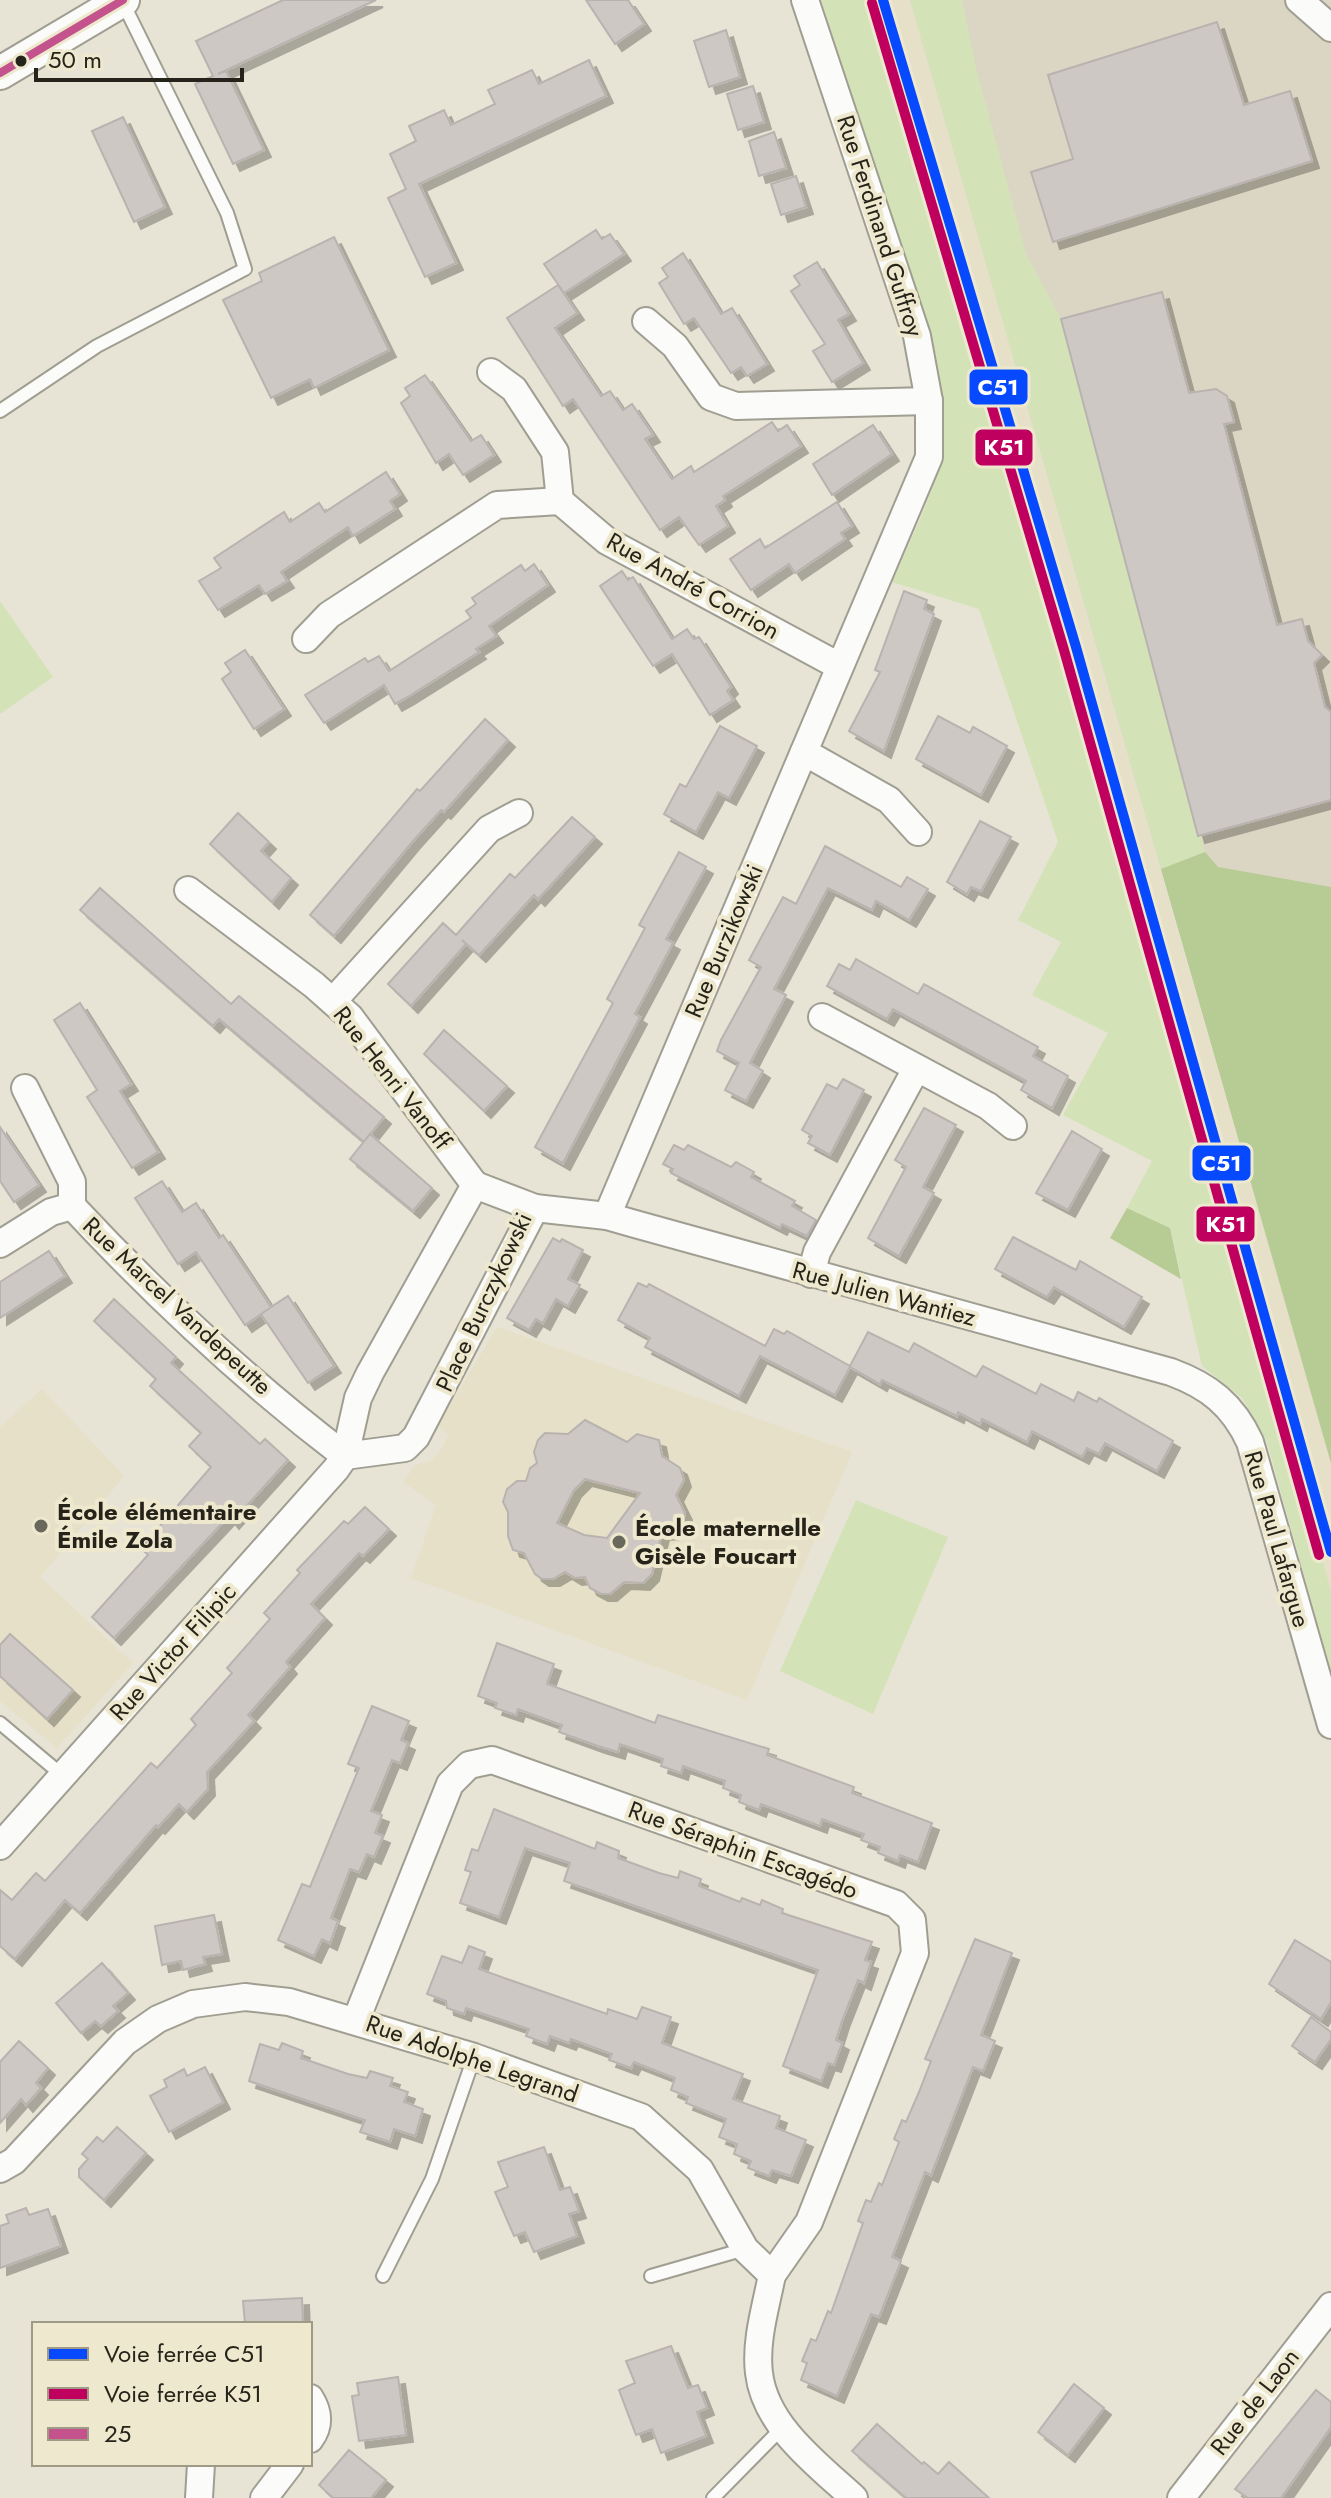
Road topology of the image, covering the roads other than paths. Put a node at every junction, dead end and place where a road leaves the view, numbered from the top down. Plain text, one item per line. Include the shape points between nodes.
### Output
1 (123, 0) edge
2 (805, 0) edge
3 (1299, 0) edge
4 (1331, 28) edge
5 (0, 73) edge
6 (646, 321) dead end
7 (491, 372) dead end
8 (929, 401) junction
9 (0, 411) edge
10 (929, 457) joint
11 (560, 501) junction
12 (306, 639) dead end
13 (839, 666) junction
14 (804, 752) junction
15 (519, 813) dead end
16 (918, 832) dead end
17 (188, 890) dead end
18 (333, 1001) junction
19 (822, 1017) dead end
20 (916, 1069) junction
21 (25, 1088) dead end
22 (1013, 1126) dead end
23 (475, 1185) junction
24 (72, 1206) junction
25 (535, 1208) junction
26 (607, 1216) junction
27 (0, 1244) edge
28 (811, 1274) junction
29 (1226, 1403) joint
30 (345, 1456) junction
31 (1331, 1725) edge
32 (3, 1731) edge
33 (62, 1775) junction
34 (0, 1846) edge
35 (356, 2020) junction
36 (474, 2057) junction
37 (0, 2169) edge
38 (745, 2249) junction
39 (772, 2275) junction
40 (383, 2276) dead end
41 (651, 2276) dead end
42 (1331, 2306) edge
43 (312, 2401) edge
44 (781, 2429) junction
45 (312, 2436) edge
46 (201, 2466) edge
47 (288, 2466) edge
48 (199, 2498) edge
49 (264, 2498) edge
50 (713, 2498) edge
51 (854, 2498) edge
52 (1181, 2498) edge

1 - 5 street
1 - 9 lane via 227,213 245,269 97,346
2 - 8 street, Rue Ferdinand Guffroy via 908,305
3 - 4 street
6 - 8 street via 675,346 711,397 736,406
7 - 11 street via 514,389 555,452
8 - 10 street, Rue Ferdinand Guffroy
10 - 13 street, Rue Burzikowski
11 - 12 street via 497,505 329,615
11 - 13 street, Rue André Corrion via 607,541
13 - 14 street, Rue Burzikowski
14 - 16 street via 889,800
14 - 26 street, Rue Burzikowski
15 - 18 street via 489,829
17 - 18 street, Rue Henri Vanoff
18 - 23 street, Rue Henri Vanoff
19 - 20 street
20 - 22 street via 988,1106
20 - 28 street via 817,1252
21 - 24 street, Rue Marcel Vandepeutte via 72,1182
23 - 25 street, Place Burczykowski
23 - 30 street via 358,1398
24 - 27 street via 51,1212
24 - 30 street, Rue Marcel Vandepeutte via 123,1261
25 - 26 street, Rue Julien Wantiez
25 - 30 street, Place Burczykowski via 416,1437 405,1448
26 - 28 street, Rue Julien Wantiez
28 - 29 street, Rue Julien Wantiez via 1171,1372
29 - 31 street, Rue Paul Lafargue via 1250,1442
30 - 33 street, Rue Victor Filipic
32 - 33 lane
33 - 34 street, Rue Victor Filipic
35 - 36 street, Rue Adolphe Legrand
35 - 37 street, Rue Adolphe Legrand via 289,2002 245,1997 193,2004 125,2042 14,2161
35 - 39 street, Rue Séraphin Escagédo via 450,1784 469,1765 492,1760 896,1904 912,1920 915,1953 809,2222
36 - 38 street, Rue Adolphe Legrand via 641,2117 700,2170
36 - 40 lane via 432,2179
38 - 39 street, Rue Adolphe Legrand
38 - 41 lane
39 - 44 street via 759,2375
42 - 52 street, Rue de Laon
43 - 45 street via 318,2410
44 - 50 lane
44 - 51 street
46 - 48 street
47 - 49 street

